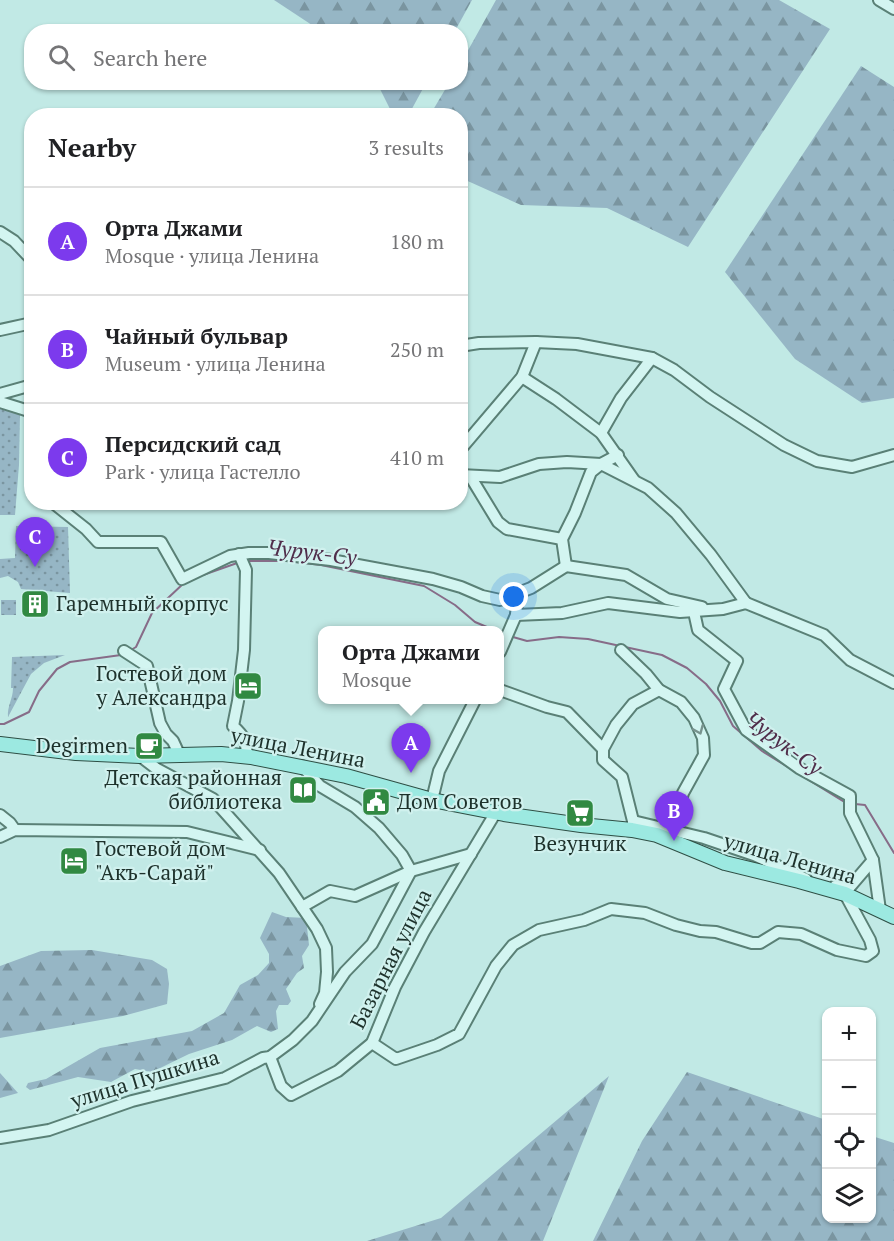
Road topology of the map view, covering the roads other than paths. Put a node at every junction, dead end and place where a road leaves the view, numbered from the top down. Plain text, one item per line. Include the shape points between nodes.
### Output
1 (879, 0) edge
2 (894, 9) edge
3 (0, 232) edge
4 (24, 252) edge
5 (24, 324) edge
6 (0, 330) edge
7 (536, 342) junction
8 (468, 345) edge
9 (652, 358) junction
10 (522, 376) junction
11 (24, 387) edge
12 (0, 394) edge
13 (0, 402) edge
14 (24, 410) edge
15 (600, 433) junction
16 (468, 440) edge
17 (618, 455) junction
18 (894, 455) edge
19 (601, 464) junction
20 (468, 475) edge
21 (468, 479) edge
22 (634, 480) junction
23 (62, 510) edge
24 (562, 539) junction
25 (240, 559) junction
26 (566, 566) junction
27 (518, 593) junction
28 (746, 603) junction
29 (723, 609) junction
30 (694, 612) junction
31 (516, 615) junction
32 (504, 643) edge
33 (621, 650) dead end
34 (127, 652) dead end
35 (894, 683) edge
36 (659, 690) junction
37 (504, 691) edge
38 (472, 704) edge
39 (0, 744) edge
40 (603, 749) junction
41 (179, 754) junction
42 (140, 756) junction
43 (246, 757) junction
44 (302, 766) junction
45 (432, 800) junction
46 (496, 812) junction
47 (0, 815) edge
48 (633, 825) junction
49 (672, 830) junction
50 (15, 831) junction
51 (0, 837) edge
52 (260, 850) junction
53 (471, 854) junction
54 (873, 860) junction
55 (411, 871) junction
56 (845, 894) junction
57 (302, 907) junction
58 (880, 910) junction
59 (894, 917) edge
60 (312, 1021) junction
61 (372, 1043) junction
62 (270, 1057) junction
63 (0, 1138) edge

1 - 2 street
3 - 4 street
5 - 6 street
7 - 8 street
7 - 9 street via 577,344
7 - 10 street
9 - 15 street
9 - 18 street via 784,445 817,461 852,467
10 - 15 street
10 - 16 street
11 - 12 street
13 - 14 street
15 - 17 street
17 - 19 street
17 - 22 street
19 - 20 street via 539,464 500,477
19 - 22 street
19 - 24 street via 591,472
21 - 24 street via 507,529
22 - 28 street via 676,513
23 - 25 street via 98,542 161,543 182,579 230,556
24 - 26 street
25 - 27 street via 269,553 433,579 500,600
25 - 43 street via 246,570 244,650 233,726 248,744
26 - 27 street
26 - 29 street via 626,575 667,599
27 - 31 street
28 - 29 street
28 - 35 street via 824,635 850,660
29 - 30 street
30 - 31 street via 608,603 562,613
30 - 54 street via 698,630 737,661 724,689 746,730 791,763 850,796 850,813
31 - 32 street
33 - 36 street
34 - 41 street via 147,666 160,723
36 - 40 street via 633,704 616,724
36 -> 49 street via 681,702 703,738 704,755 683,793
37 - 40 street via 567,712
38 - 45 street via 439,771
39 - 42 main road, улица Ленина
40 - 48 street via 603,760 622,777
41 - 42 main road, улица Ленина
41 - 43 main road, улица Ленина
42 - 52 street via 213,799
43 - 44 main road, улица Ленина
44 - 45 main road, улица Ленина
44 - 55 street via 320,786 356,807 379,828
45 - 46 main road, улица Ленина
46 - 48 main road, улица Ленина via 581,825
46 - 53 street, Базарная улица
47 - 50 street
48 - 49 street
48 - 56 main road, улица Ленина via 725,863
49 - 54 street via 754,855 819,884 849,888
50 - 51 street
50 - 52 street via 188,832
52 - 57 street
53 - 55 street
53 - 61 street, Базарная улица via 394,987
54 - 58 street
55 - 57 street via 355,896 330,891
55 - 60 street, улица Пушкина via 372,944 345,972
56 - 58 main road, улица Ленина
56 - 61 street via 870,940 873,951 866,956 837,950 801,934 778,932 760,943 752,943 676,925 645,913 612,909 539,930 513,945 496,966 459,1034 396,1059
57 - 60 street via 326,948 325,993
58 - 59 main road, улица Ленина
60 - 62 street, улица Пушкина
61 - 62 street, Базарная улица via 338,1071 291,1095 281,1086
62 - 63 street, улица Пушкина via 225,1078 132,1101 49,1130

